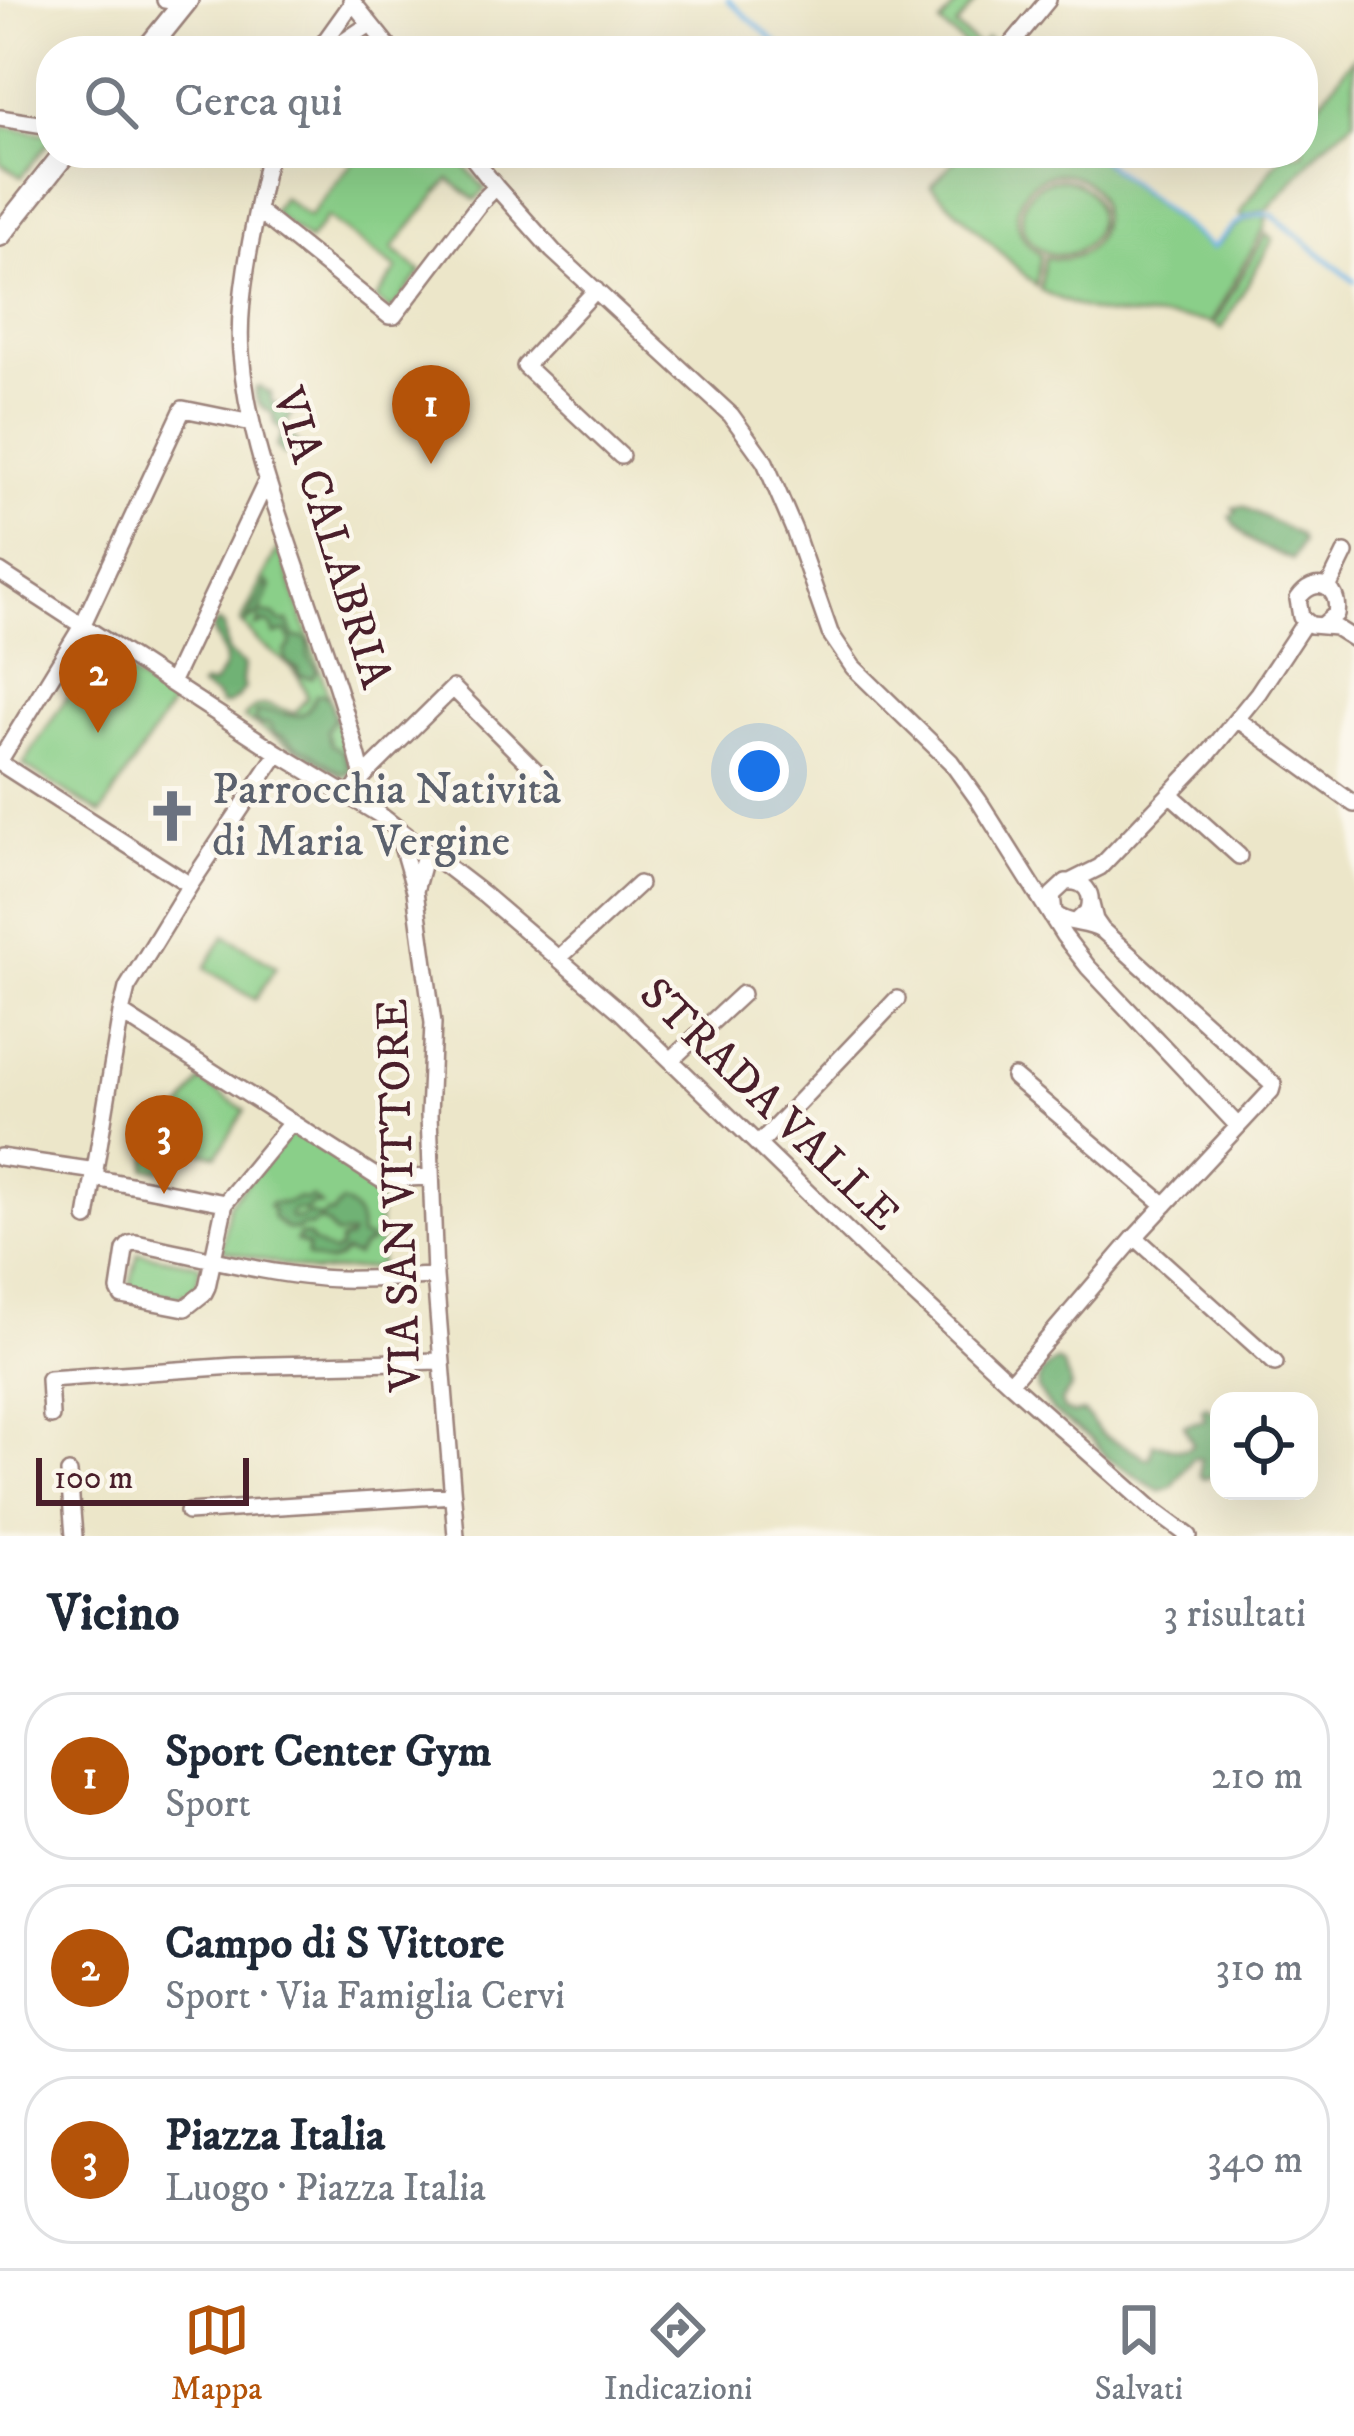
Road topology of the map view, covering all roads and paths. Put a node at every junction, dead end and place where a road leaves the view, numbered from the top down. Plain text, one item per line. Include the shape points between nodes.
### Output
1 (1048, 0) edge
2 (178, 1) edge
3 (352, 1) edge
4 (370, 24) junction
5 (156, 36) edge
6 (328, 36) edge
7 (352, 36) edge
8 (380, 36) edge
9 (1018, 36) edge
10 (0, 118) edge
11 (36, 124) edge
12 (53, 168) edge
13 (266, 168) edge
14 (481, 168) edge
15 (496, 188) junction
16 (258, 212) junction
17 (0, 235) edge
18 (596, 290) junction
19 (252, 423) junction
20 (621, 456) dead end
21 (267, 480) junction
22 (1345, 553) dead end
23 (0, 572) edge
24 (1328, 588) junction
25 (1337, 608) junction
26 (1305, 622) junction
27 (1323, 625) junction
28 (82, 626) junction
29 (1353, 638) edge
30 (171, 683) junction
31 (1238, 719) junction
32 (278, 753) junction
33 (0, 762) edge
34 (363, 777) junction
35 (546, 781) dead end
36 (1170, 794) junction
37 (350, 796) junction
38 (1354, 804) edge
39 (397, 829) junction
40 (426, 851) junction
41 (1239, 856) dead end
42 (1107, 860) junction
43 (1072, 881) junction
44 (639, 884) dead end
45 (190, 885) junction
46 (415, 891) junction
47 (1091, 901) junction
48 (1057, 911) junction
49 (1106, 933) junction
50 (559, 958) junction
51 (742, 994) dead end
52 (897, 999) dead end
53 (121, 1013) junction
54 (671, 1060) junction
55 (1014, 1077) dead end
56 (290, 1124) junction
57 (1237, 1125) junction
58 (758, 1145) junction
59 (0, 1157) edge
60 (95, 1174) junction
61 (431, 1177) junction
62 (225, 1203) junction
63 (1165, 1205) junction
64 (87, 1218) dead end
65 (1135, 1237) junction
66 (213, 1259) junction
67 (435, 1276) junction
68 (440, 1360) junction
69 (1275, 1363) dead end
70 (1010, 1382) junction
71 (51, 1416) dead end
72 (69, 1473) dead end
73 (453, 1496) junction
74 (188, 1512) dead end
75 (454, 1534) edge
76 (74, 1536) edge
77 (1189, 1536) edge

1 - 9 street
2 - 5 main road
3 - 4 street
3 - 6 street
4 - 7 street
4 - 8 street
10 - 11 street
12 - 17 main road
13 - 16 street, VIA CALABRIA
14 - 15 street
15 - 16 street via 394,316
15 - 18 street
16 - 19 street, VIA CALABRIA via 240,350
18 - 20 street via 525,366
18 - 48 street via 731,415 765,462 830,633 853,667 951,762
19 - 21 street, VIA CALABRIA
19 - 28 street via 183,409
21 - 30 street
21 - 34 street, VIA CALABRIA
22 - 24 street
23 - 28 street, STRADA VALLE
24 - 25 street
24 - 26 street via 1301,593
25 - 27 street
25 - 29 street
26 - 27 street
26 - 31 street
27 - 29 street
28 - 30 street, STRADA VALLE
28 - 33 street
30 - 32 street, STRADA VALLE
31 - 36 street
31 - 38 street
32 - 37 street, STRADA VALLE
32 - 45 street
33 - 45 street
34 - 35 street via 453,688
34 - 37 street
36 - 41 street
36 - 42 street
37 - 39 street, STRADA VALLE
39 - 40 street, STRADA VALLE
39 - 46 street, VIA SAN VITTORE
40 - 46 street, VIA SAN VITTORE
40 - 50 street, STRADA VALLE
42 - 43 street
42 - 47 street
43 - 47 street
43 - 48 street
44 - 50 street
45 - 53 street
46 - 61 street, VIA SAN VITTORE via 433,1023
47 - 48 street via 1086,914
47 - 49 street
48 - 49 street
48 - 57 street via 1088,967
49 - 57 street via 1273,1084
50 - 54 street, STRADA VALLE
51 - 54 street
52 - 58 street
53 - 56 street
53 - 60 street
54 - 58 street, STRADA VALLE
55 - 63 street
56 - 61 street via 380,1179
56 - 62 street
57 - 63 street
58 - 70 street, STRADA VALLE
59 - 60 street
60 - 62 street
60 - 64 street
61 - 67 street, VIA SAN VITTORE
62 - 66 street
63 - 65 street
65 - 69 street
65 - 70 street
66 - 66 street via 130,1244 119,1290 185,1308 204,1293
66 - 67 street via 341,1279
67 - 68 street, VIA SAN VITTORE
68 - 71 street via 49,1379
68 - 73 street, VIA SAN VITTORE
70 - 77 street, STRADA VALLE
72 - 76 street
73 - 74 street
73 - 75 street, VIA SAN VITTORE

